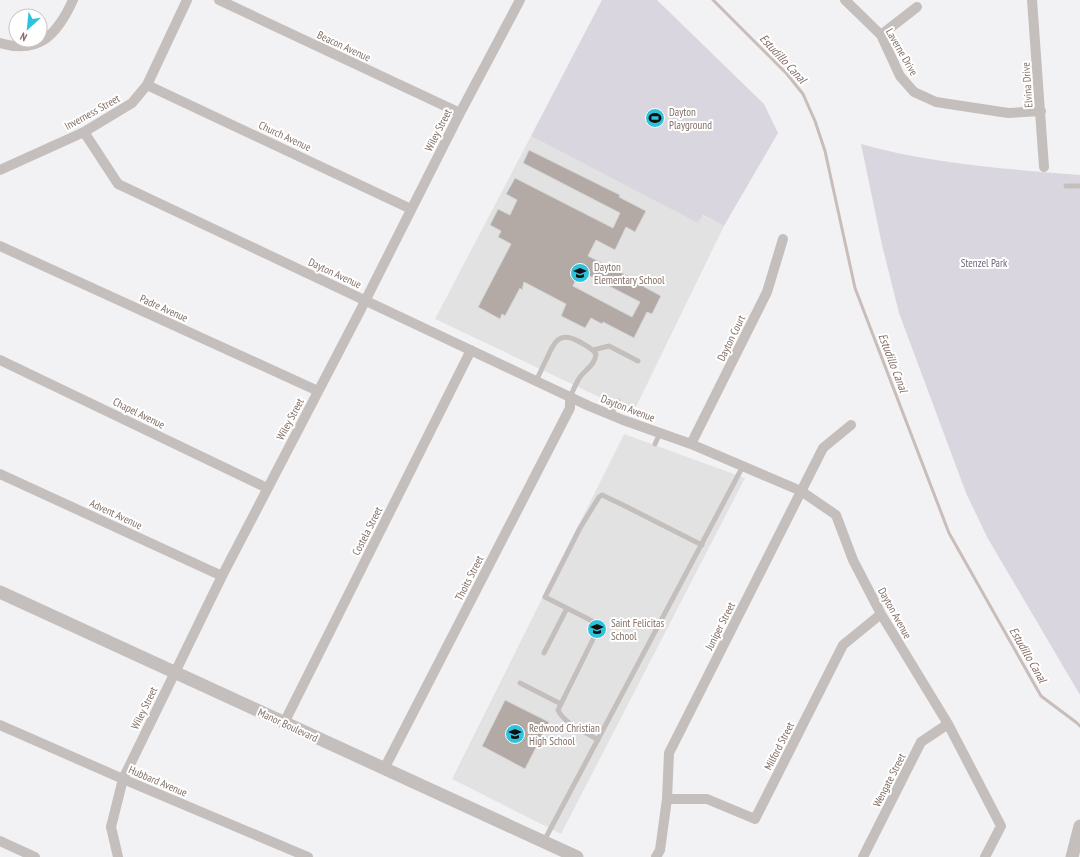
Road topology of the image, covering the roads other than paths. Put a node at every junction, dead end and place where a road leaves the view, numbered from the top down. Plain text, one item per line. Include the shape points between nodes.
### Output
1 (73, 0) edge
2 (187, 0) edge
3 (219, 0) edge
4 (520, 0) edge
5 (845, 0) edge
6 (1032, 0) edge
7 (917, 7) dead end
8 (881, 35) junction
9 (0, 43) edge
10 (147, 85) junction
11 (1041, 111) junction
12 (460, 113) junction
13 (84, 132) junction
14 (1044, 168) dead end
15 (0, 170) edge
16 (1066, 186) dead end
17 (1080, 186) edge
18 (411, 209) junction
19 (783, 239) dead end
20 (0, 246) edge
21 (365, 300) junction
22 (471, 350) junction
23 (593, 350) junction
24 (0, 360) edge
25 (638, 361) dead end
26 (536, 381) junction
27 (318, 391) junction
28 (570, 397) junction
29 (618, 401) dead end
30 (611, 415) junction
31 (851, 425) dead end
32 (660, 433) junction
33 (655, 444) dead end
34 (691, 444) junction
35 (743, 466) junction
36 (0, 474) edge
37 (267, 488) junction
38 (801, 491) junction
39 (702, 545) junction
40 (222, 576) junction
41 (0, 592) edge
42 (567, 608) junction
43 (881, 614) junction
44 (544, 653) dead end
45 (175, 672) junction
46 (520, 683) dead end
47 (561, 704) junction
48 (284, 723) junction
49 (948, 724) junction
50 (0, 725) edge
51 (598, 740) junction
52 (384, 769) junction
53 (123, 779) junction
54 (667, 799) junction
55 (1080, 826) edge
56 (0, 841) edge
57 (544, 842) junction
58 (305, 856) edge
59 (35, 857) edge
60 (118, 857) edge
61 (577, 857) edge
62 (656, 857) edge
63 (863, 857) edge
64 (985, 857) edge
65 (1072, 857) edge

1 - 9 street via 58,27 40,42 21,47
2 - 10 street, Inverness Street
3 - 12 street, Beacon Avenue
4 - 12 street, Wiley Street
5 - 8 street, Laverne Drive
6 - 11 street, Elvina Drive
7 - 8 street
8 - 11 street, Laverne Drive via 900,76 914,92 936,102 1008,113
10 - 13 street, Inverness Street via 132,103
10 - 18 street, Church Avenue
11 - 14 street, Elvina Drive
12 - 18 street, Wiley Street
13 - 15 street, Inverness Street
13 - 21 street, Dayton Avenue via 118,184
16 - 17 lane
18 - 21 street, Wiley Street
19 - 34 street, Dayton Court via 767,292
20 - 27 street, Padre Avenue
21 - 22 street, Dayton Avenue
21 - 27 street, Wiley Street
22 - 26 street, Dayton Avenue
22 - 48 street, Costela Street
23 - 25 lane via 608,346
23 - 26 lane via 573,338 560,338 554,343
23 - 28 lane via 595,358 590,368 580,376
24 - 37 street, Chapel Avenue
26 - 28 street, Dayton Avenue
27 - 37 street, Wiley Street
28 - 30 street, Dayton Avenue
28 - 52 street, Thoits Street via 570,408
29 - 30 lane
30 - 32 street, Dayton Avenue
31 - 38 street, Juniper Street via 823,448
32 - 33 lane
32 - 34 street, Dayton Avenue
34 - 35 street, Dayton Avenue
35 - 38 street, Dayton Avenue
35 - 39 lane
36 - 40 street, Advent Avenue
37 - 40 street, Wiley Street
38 - 43 street, Dayton Avenue via 836,515 853,560
38 - 54 street, Juniper Street via 669,753
39 - 42 lane via 602,495 598,497 580,528 545,597
39 - 51 lane
40 - 45 street, Wiley Street
41 - 45 street, Manor Boulevard
42 - 44 lane
42 - 47 lane via 600,624
43 - 49 street, Dayton Avenue
43 - 54 street, Milford Street via 843,645 755,819 707,799
45 - 48 street, Manor Boulevard
45 - 53 street, Wiley Street
46 - 47 lane
47 - 51 lane via 558,710 566,721
48 - 52 street, Manor Boulevard
49 - 63 street, Wengate Street via 921,742
49 - 64 street, Dayton Avenue via 1001,826
50 - 53 street, Hubbard Avenue
51 - 57 lane
52 - 57 street, Manor Boulevard
53 - 58 street, Hubbard Avenue
53 - 60 street, Wiley Street via 111,827
54 - 62 street, Juniper Street via 660,850
55 - 65 street
56 - 59 street
57 - 61 street, Manor Boulevard

